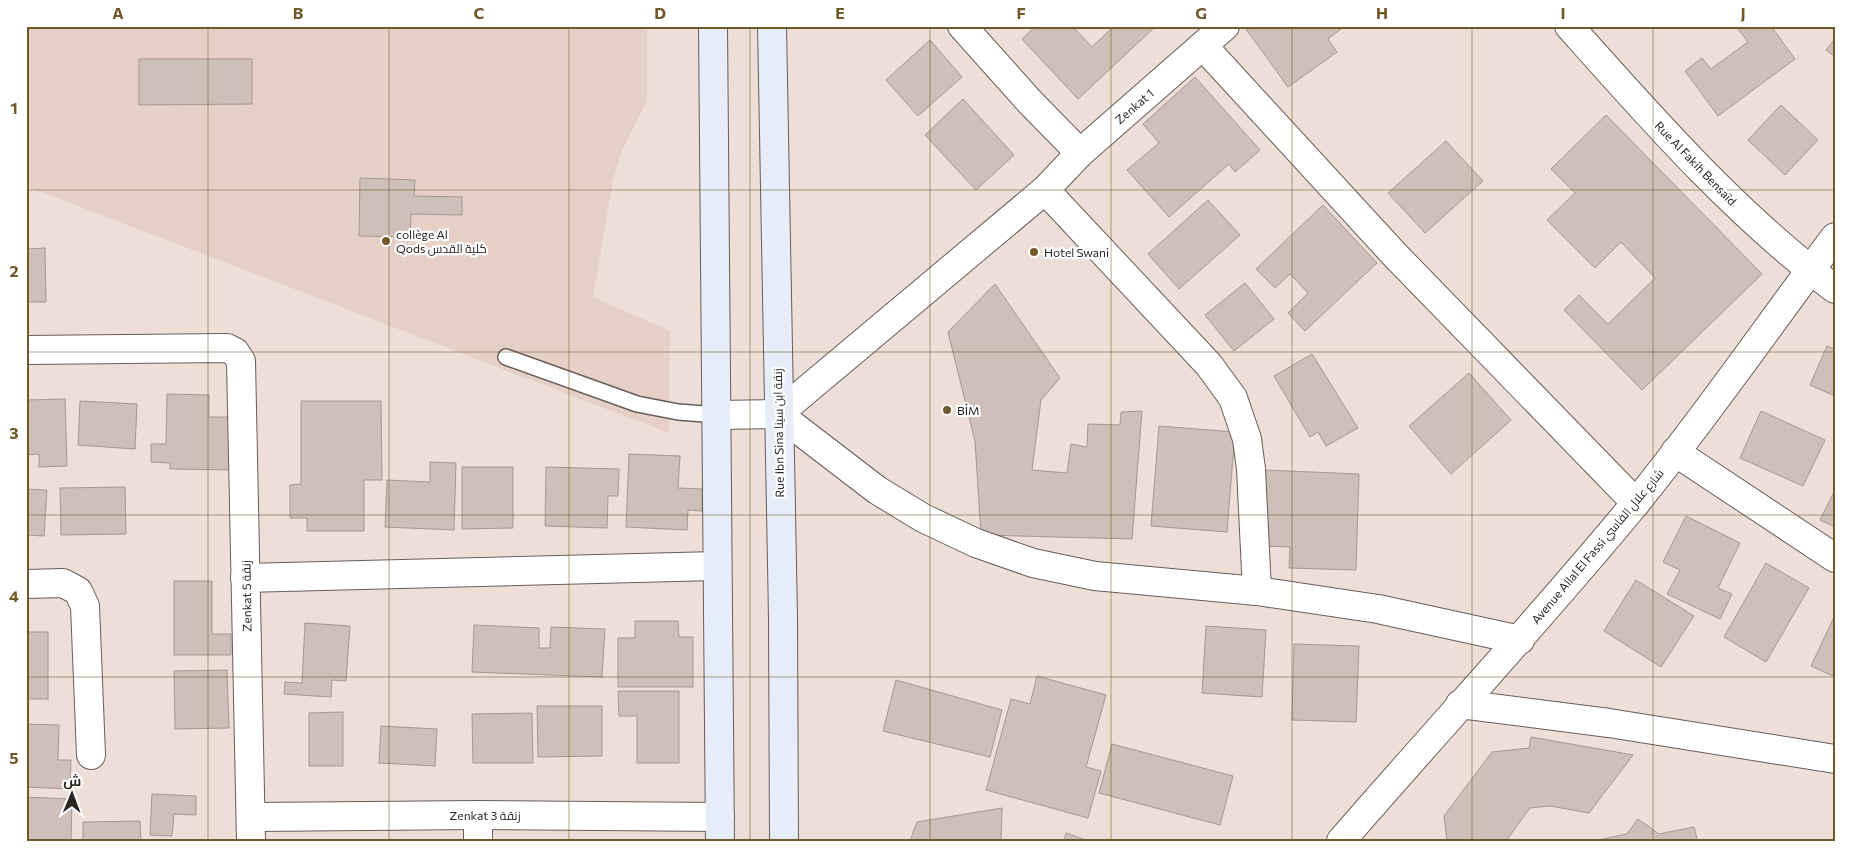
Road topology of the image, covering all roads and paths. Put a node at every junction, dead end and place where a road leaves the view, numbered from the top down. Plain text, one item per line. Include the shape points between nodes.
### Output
1 (713, 26) edge
2 (772, 26) edge
3 (962, 26) edge
4 (1225, 26) edge
5 (1569, 26) edge
6 (1204, 47) junction
7 (1080, 153) junction
8 (1045, 190) junction
9 (1835, 237) edge
10 (1810, 270) junction
11 (1835, 289) edge
12 (26, 350) edge
13 (506, 357) dead end
14 (778, 414) junction
15 (718, 415) junction
16 (1675, 452) junction
17 (1636, 503) junction
18 (1835, 558) edge
19 (717, 566) junction
20 (245, 578) junction
21 (26, 584) edge
22 (1257, 591) junction
23 (1520, 640) junction
24 (1460, 704) junction
25 (91, 755) dead end
26 (1835, 759) edge
27 (478, 828) edge
28 (251, 829) edge
29 (720, 829) edge
30 (784, 841) edge
31 (1341, 841) edge

1 - 15 main road
2 - 14 main road, Rue Ibn Sina زنقة ابن سينا
3 - 7 street
4 - 6 street, Zenkat 1
5 - 10 street, Rue Al Fakih Bensaïd via 1726,195 1770,238
6 - 7 street, Zenkat 1
6 - 17 street via 1394,254
7 - 8 street, Zenkat 1
8 - 14 street, Zenkat 1
8 - 22 street via 1209,365 1233,398 1247,439 1251,468
9 - 10 street, Avenue Allal El Fassi شارع علال الفاسي
10 - 11 street, Rue Al Fakih Bensaïd
10 - 16 street, Avenue Allal El Fassi شارع علال الفاسي
12 - 20 street, Zenkat 5 زنقة via 227,348 235,352 241,361
13 - 15 lane via 637,404
14 - 15 street
14 - 22 street via 877,490 923,518 976,543 1033,563 1095,576
14 - 30 main road, Rue Ibn Sina زنقة ابن سينا
15 - 19 main road
16 - 17 street, Avenue Allal El Fassi شارع علال الفاسي
16 - 18 street
17 - 23 street, Avenue Allal El Fassi شارع علال الفاسي
19 - 20 street
19 - 29 main road
20 - 28 street, Zenkat 5 زنقة
21 - 25 street via 63,583 78,591 85,606
22 - 23 street via 1378,609
23 - 24 street, Avenue Allal El Fassi شارع علال الفاسي
24 - 26 street
24 - 31 street, Avenue Allal El Fassi شارع علال الفاسي
27 - 28 street, Zenkat 3 زنقة
27 - 29 street, Zenkat 3 زنقة

